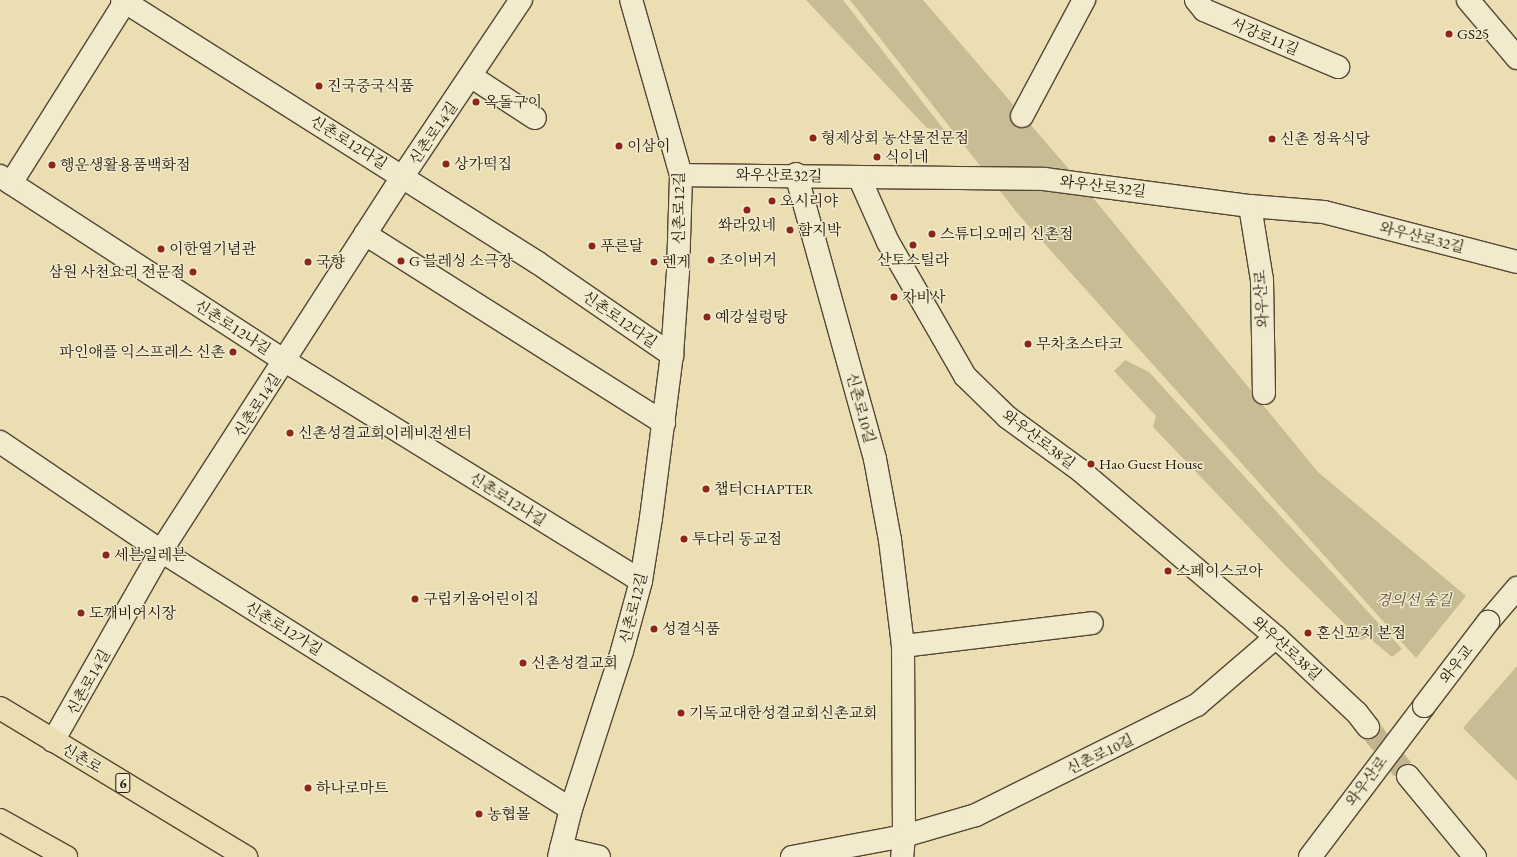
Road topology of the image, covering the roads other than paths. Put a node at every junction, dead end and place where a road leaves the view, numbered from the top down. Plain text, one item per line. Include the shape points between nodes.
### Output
1 (521, 0) edge
2 (631, 0) edge
3 (1084, 0) edge
4 (1196, 0) edge
5 (1468, 0) edge
6 (124, 1) edge
7 (1517, 58) edge
8 (1338, 67) dead end
9 (472, 77) junction
10 (1022, 116) dead end
11 (535, 118) dead end
12 (796, 174) junction
13 (681, 175) junction
14 (403, 176) junction
15 (859, 177) junction
16 (6, 180) edge
17 (1250, 206) junction
18 (365, 234) junction
19 (1517, 262) edge
20 (672, 355) junction
21 (285, 361) junction
22 (1264, 393) dead end
23 (664, 423) junction
24 (0, 442) edge
25 (161, 551) junction
26 (641, 581) junction
27 (1515, 595) edge
28 (1092, 623) dead end
29 (1276, 637) junction
30 (904, 646) junction
31 (1424, 706) joint
32 (0, 708) edge
33 (1363, 720) tunnel mouth
34 (53, 741) junction
35 (1408, 776) tunnel mouth
36 (571, 809) junction
37 (0, 820) edge
38 (903, 846) edge
39 (560, 853) edge
40 (66, 857) edge
41 (246, 857) edge
42 (599, 857) edge
43 (792, 857) edge
44 (1310, 857) edge
45 (1475, 857) edge

1 - 9 street, 신촌로14길
2 - 13 street, 신촌로12길
3 - 10 street
4 - 8 street, 서강로11길 via 1204,10
5 - 7 street
6 - 14 street, 신촌로12다길
6 - 16 street, 신촌로12나길
9 - 11 street
9 - 14 street, 신촌로14길
12 - 13 street, 와우산로32길
12 - 15 street, 와우산로32길
12 - 30 street, 신촌로10길 via 875,459 890,540
13 - 20 street, 신촌로12길
14 - 18 street, 신촌로14길
14 - 20 street, 신촌로12다길 via 538,263
15 - 17 street, 와우산로32길 via 1044,178
15 - 29 street, 와우산로38길 via 888,242 965,376 1007,417 1081,470
16 - 21 street, 신촌로12나길
17 - 19 street, 와우산로32길 via 1324,212
17 - 22 street, 와우산로 via 1262,280
18 - 21 street, 신촌로14길
18 - 23 street
20 - 23 street, 신촌로12길
21 - 25 street, 신촌로14길
21 - 26 street, 신촌로12나길
23 - 26 street, 신촌로12길
24 - 25 street, 신촌로12가길
25 - 34 street, 신촌로14길
25 - 36 street, 신촌로12가길
26 - 36 street, 신촌로12길 via 622,651
27 - 31 street, 와우교, bridge via 1488,622
28 - 30 street
29 - 33 street, 와우산로38길
29 - 38 street, 신촌로10길 via 1197,705 976,815
30 - 38 street, 신촌로10길
31 - 44 street, 와우산로
32 - 34 main road, 신촌로 / 6
34 - 41 main road, 신촌로 / 6
35 - 45 street
36 - 39 street, 신촌로12길
37 - 40 main road
38 - 43 street, 신촌로10길
39 - 42 street

